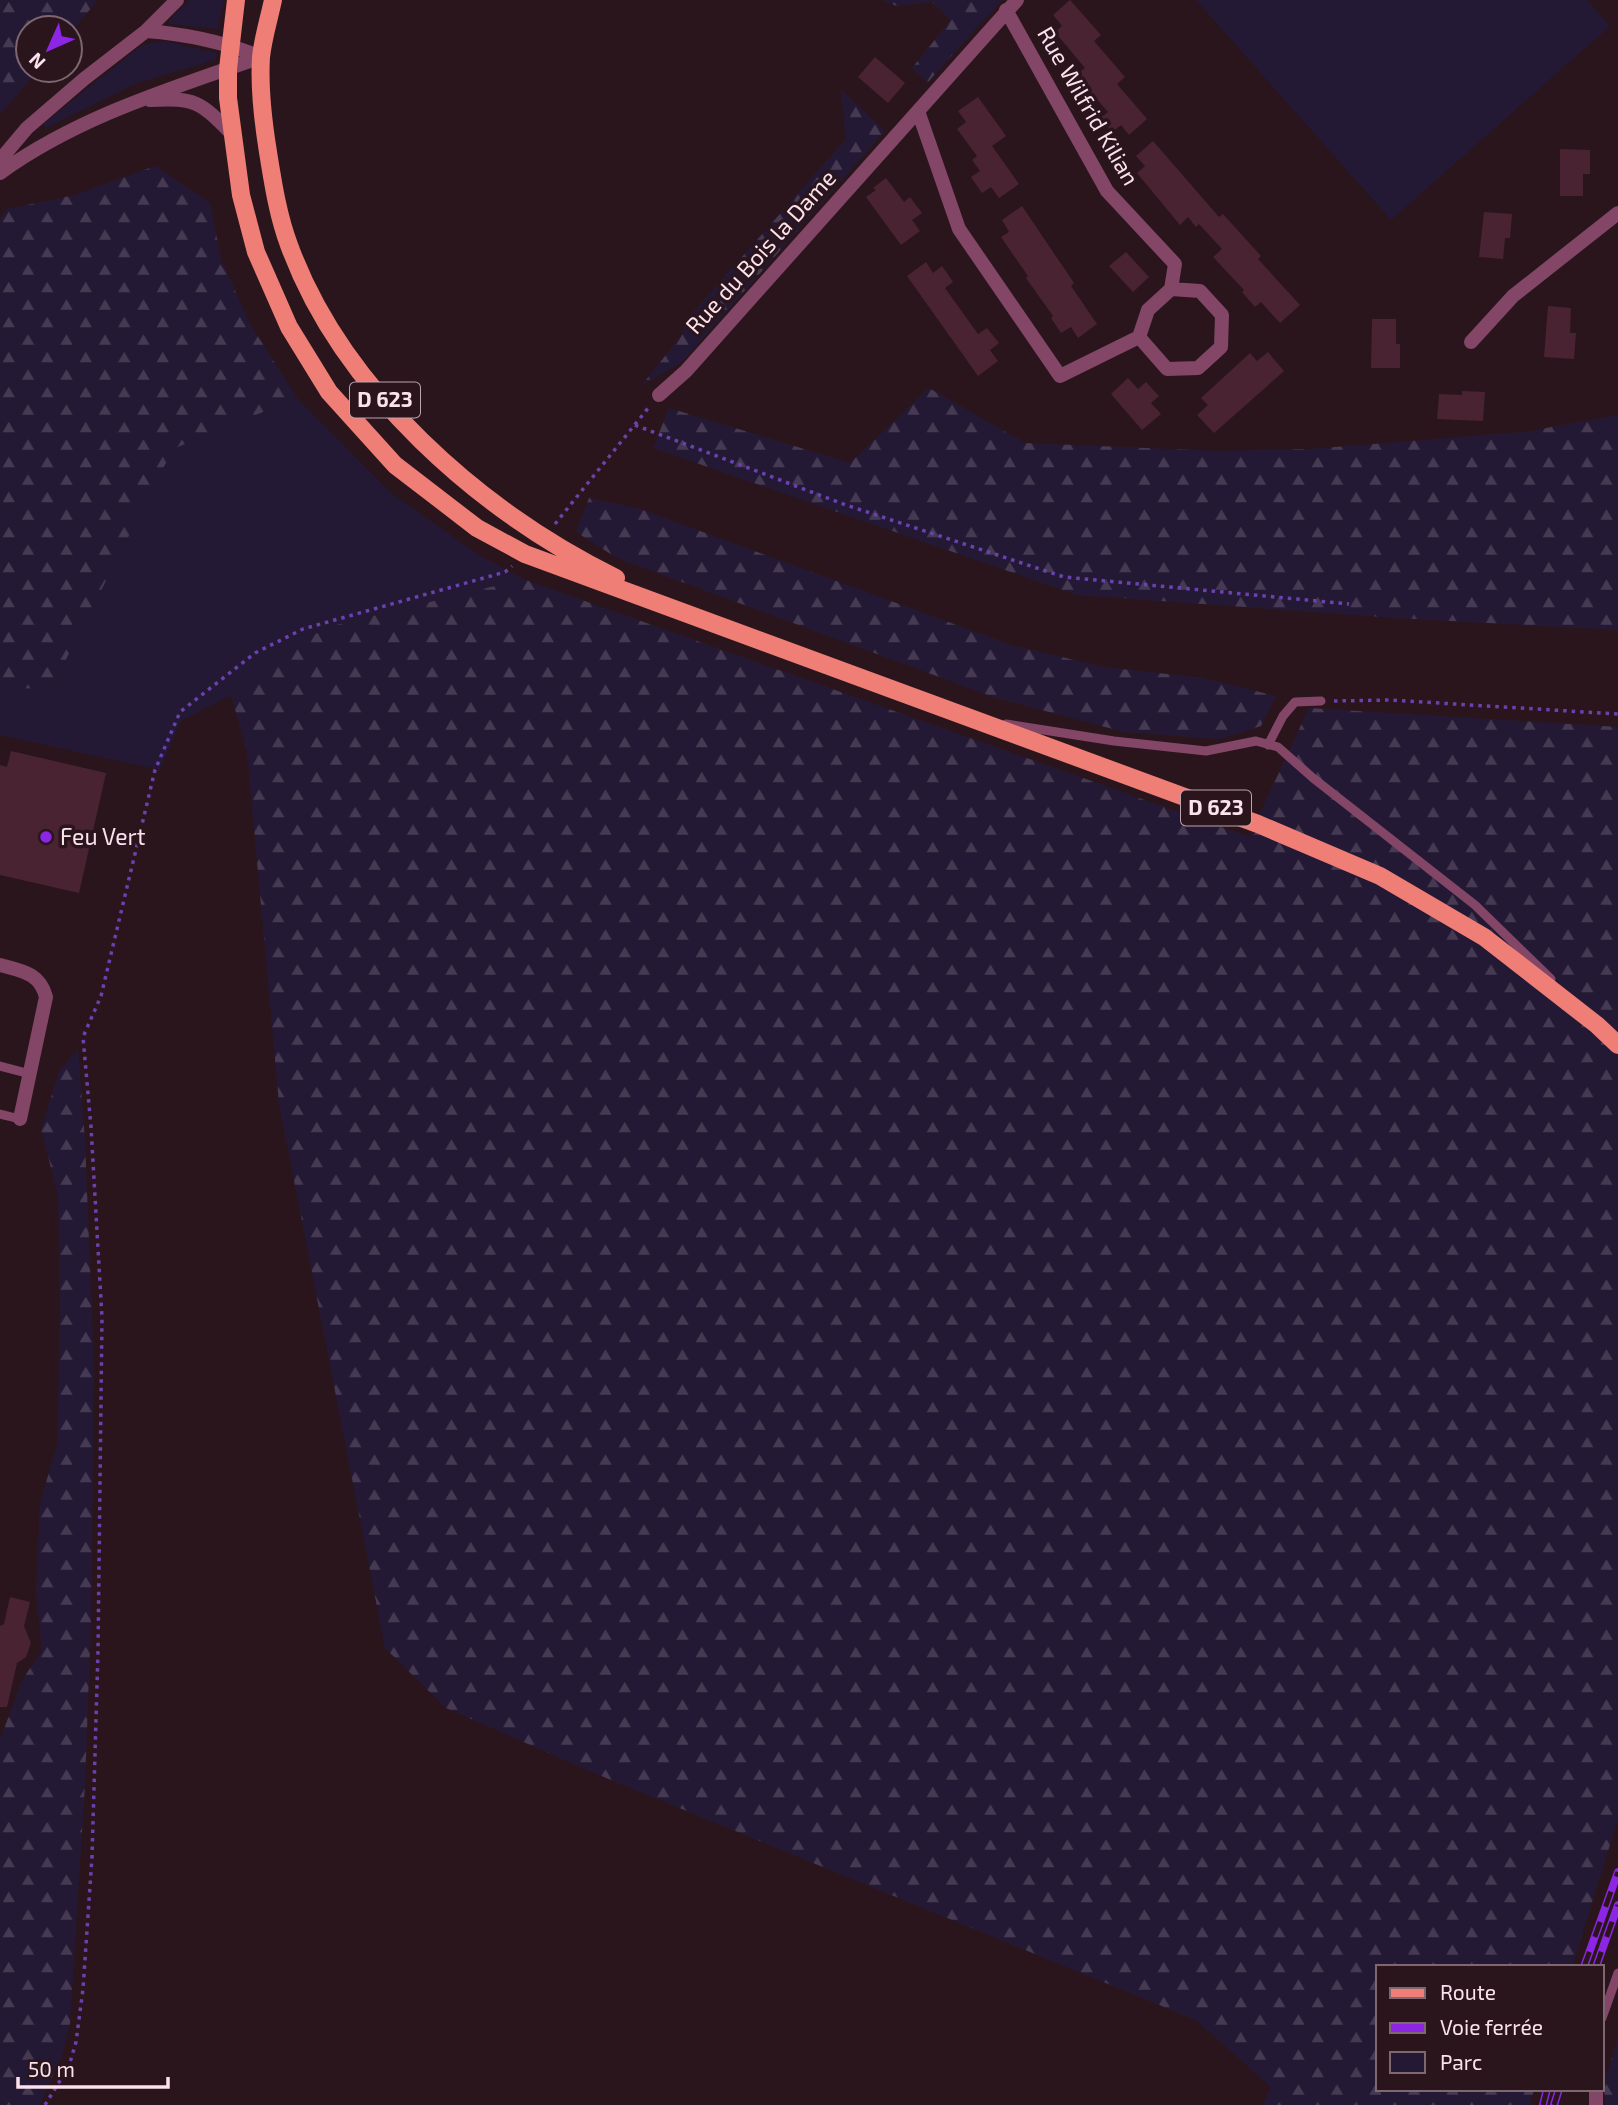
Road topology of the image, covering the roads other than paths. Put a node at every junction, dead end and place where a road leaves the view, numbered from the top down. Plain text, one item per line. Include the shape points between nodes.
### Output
1 (177, 0) edge
2 (236, 0) edge
3 (273, 0) edge
4 (1017, 0) edge
5 (1006, 10) junction
6 (146, 32) junction
7 (230, 44) junction
8 (261, 57) junction
9 (228, 69) junction
10 (135, 101) junction
11 (918, 111) junction
12 (231, 133) junction
13 (0, 160) edge
14 (0, 173) edge
15 (1618, 213) edge
16 (1171, 289) junction
17 (1139, 337) junction
18 (1471, 342) dead end
19 (659, 395) road end
20 (688, 614) junction
21 (1321, 701) road end
22 (981, 720) junction
23 (1268, 745) junction
24 (0, 965) edge
25 (1597, 1025) junction
26 (1618, 1045) edge
27 (0, 1066) edge
28 (30, 1074) junction
29 (0, 1114) edge
30 (20, 1119) joint
31 (1618, 1973) edge
32 (1604, 2012) edge

1 - 6 street
2 - 7 main road
3 - 8 main road
4 - 5 street, Rue du Bois la Dame
5 - 11 street, Rue du Bois la Dame
5 - 16 street, Rue Wilfrid Kilian via 1107,191 1175,264
6 - 7 street
6 - 13 street via 27,128
7 - 8 street
7 - 9 main road
8 - 9 street
8 - 20 main road, D 623 via 261,107 288,244 318,310 359,369 418,439 493,504 605,573
9 - 10 street
9 - 12 main road, D 623
10 - 12 street via 199,103
10 - 14 street via 33,149
11 - 17 street via 959,229 1060,376
11 - 19 street, Rue du Bois la Dame
12 - 20 main road, D 623 via 256,251 289,327 329,392 395,466 477,527 525,554
15 - 18 street via 1513,296
16 - 17 street via 1148,310
16 - 17 street via 1200,291 1222,315 1221,347 1198,368 1167,369
20 - 22 main road, D 623
21 - 23 lane via 1296,702
22 - 23 lane via 1206,751 1256,741
22 - 25 main road, D 623 via 1258,824 1380,876 1484,937
23 - 25 lane via 1278,747 1475,905
24 - 28 street via 36,977 46,997
25 - 26 main road, D 623
27 - 28 lane
28 - 30 street
29 - 30 lane
31 - 32 lane

